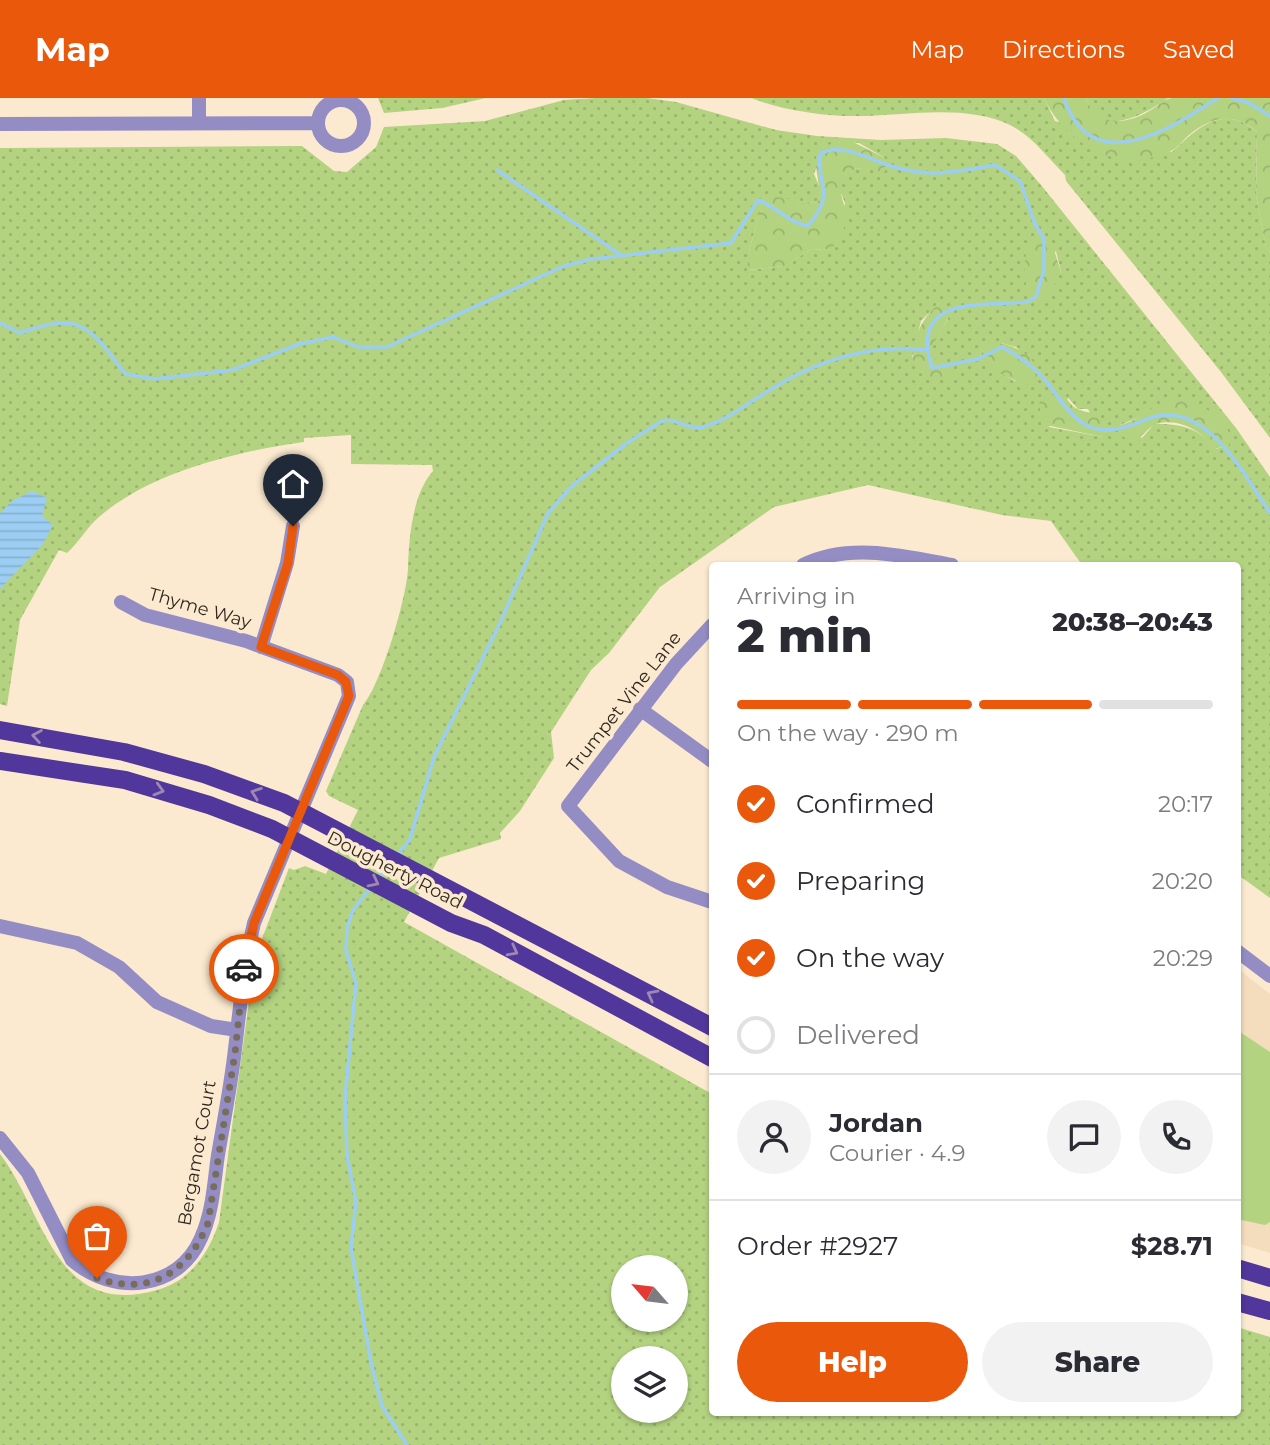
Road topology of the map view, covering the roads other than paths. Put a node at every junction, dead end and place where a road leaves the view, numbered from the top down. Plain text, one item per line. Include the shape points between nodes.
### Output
1 (200, 98) edge
2 (341, 99) edge
3 (199, 123) junction
4 (318, 123) junction
5 (0, 124) edge
6 (293, 526) dead end
7 (814, 562) edge
8 (937, 562) edge
9 (121, 602) dead end
10 (709, 628) edge
11 (261, 647) junction
12 (346, 682) joint
13 (640, 709) junction
14 (0, 730) edge
15 (709, 759) edge
16 (0, 761) edge
17 (300, 812) junction
18 (290, 839) junction
19 (709, 901) edge
20 (0, 926) edge
21 (1241, 954) edge
22 (1270, 976) edge
23 (709, 1025) edge
24 (237, 1030) junction
25 (709, 1056) edge
26 (0, 1138) edge
27 (1241, 1269) edge
28 (1270, 1278) edge
29 (1241, 1302) edge
30 (1270, 1311) edge

1 - 3 street
2 - 4 street via 324,106
2 - 4 street via 361,112 364,124 359,137 347,145 333,145 322,136
3 - 4 street
3 - 5 street
6 - 11 street via 288,563
7 - 8 street via 845,553
9 - 11 street, Thyme Way via 145,615
10 - 13 street, Trumpet Vine Lane
11 - 12 street, Thyme Way via 332,672
12 - 17 street, Bergamot Court via 349,696
13 - 15 street
13 - 19 street, Trumpet Vine Lane via 568,806 619,861 667,887
17 -> 14 main road, Dougherty Road via 204,774 124,752
16 -> 18 main road, Dougherty Road via 125,780 209,805
17 - 18 street, Bergamot Court
23 -> 17 main road, Dougherty Road
18 - 24 street, Bergamot Court via 254,923
18 -> 25 main road, Dougherty Road via 484,935
20 - 24 street via 77,943 119,967 157,1002 211,1026
21 - 22 street
24 - 26 street, Bergamot Court via 208,1223 191,1256 158,1279 117,1283 97,1278 78,1265 28,1173
27 - 28 main road
29 - 30 main road

